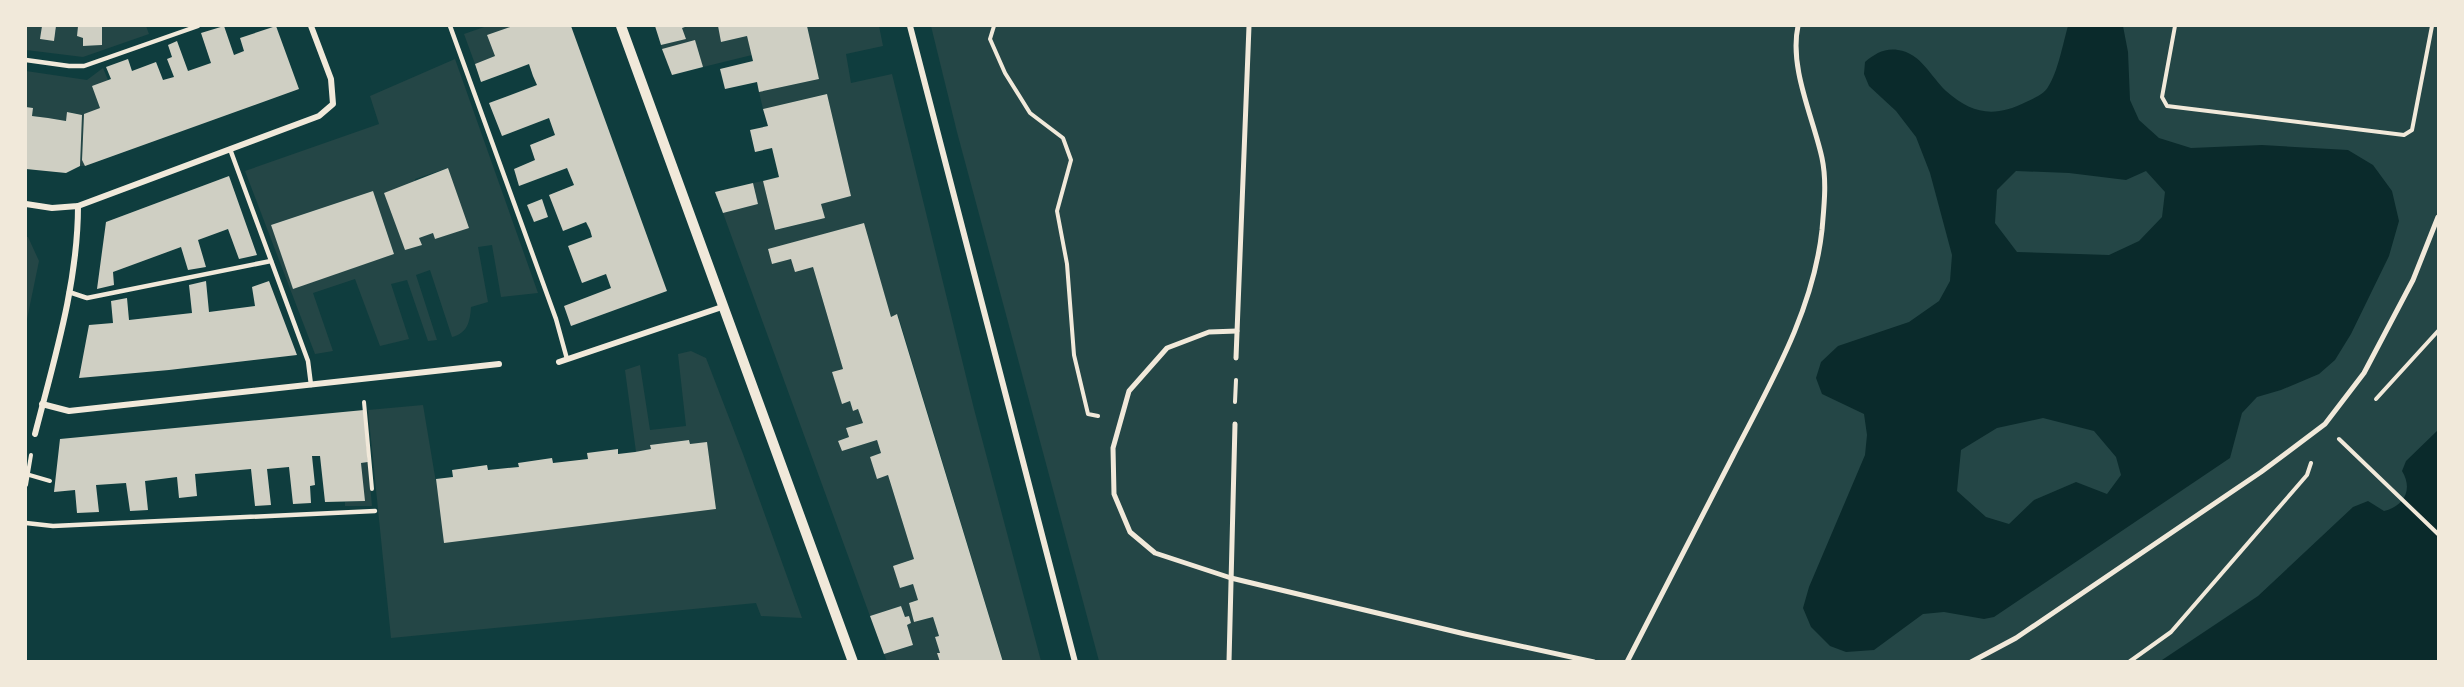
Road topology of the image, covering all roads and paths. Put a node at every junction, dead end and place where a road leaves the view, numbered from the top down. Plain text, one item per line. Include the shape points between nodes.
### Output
1 (198, 26) edge
2 (311, 26) edge
3 (450, 26) edge
4 (621, 26) edge
5 (910, 26) edge
6 (994, 26) edge
7 (1249, 26) edge
8 (1798, 26) edge
9 (2175, 26) edge
10 (2432, 26) edge
11 (26, 60) edge
12 (230, 149) junction
13 (26, 204) edge
14 (78, 206) junction
15 (2439, 217) edge
16 (270, 261) junction
17 (69, 292) junction
18 (722, 307) junction
19 (1237, 331) junction
20 (1236, 358) joint
21 (567, 359) junction
22 (559, 362) dead end
23 (500, 364) dead end
24 (311, 384) junction
25 (364, 402) dead end
26 (42, 404) junction
27 (1119, 422) junction
28 (1235, 424) joint
29 (2325, 424) junction
30 (35, 434) joint
31 (26, 475) edge
32 (50, 481) dead end
33 (26, 485) edge
34 (375, 511) joint
35 (26, 523) edge
36 (2439, 534) edge
37 (1231, 578) junction
38 (853, 662) edge
39 (1075, 662) edge
40 (1229, 662) edge
41 (1594, 662) edge
42 (1627, 662) edge
43 (1971, 662) edge
44 (2129, 662) edge

1 - 11 lane via 84,66
2 - 12 street via 331,79 333,104 319,116
3 - 21 lane
4 - 18 street
5 - 39 street
6 - 27 path via 990,39 1005,73 1030,113 1063,138 1071,160 1058,211 1067,264 1074,355 1088,414
7 - 19 street
8 - 42 street via 1800,79 1822,159 1826,190 1822,234 1807,300 1785,357
9 - 10 path via 2162,97 2167,106 2404,135 2412,130
12 - 14 street
12 - 16 lane
13 - 14 street
14 - 17 street
15 - 29 street via 2413,280 2364,373
16 - 17 lane via 87,298
16 - 24 lane via 308,361
17 - 26 street
18 - 21 street
18 - 38 street
19 - 20 street
19 - 27 street via 1209,332 1167,348 1129,392
20 - 28 path
21 - 22 street
23 - 24 street
24 - 26 street via 69,411
25 - 34 path
26 - 30 street
27 - 37 street via 1113,448 1114,494 1130,532 1155,553
28 - 37 street
29 - 36 path
29 - 43 street via 2261,472 2016,638
29 - 44 path via 2307,475 2170,632
30 - 31 path
31 - 32 path
31 - 33 path
34 - 35 lane via 53,526
37 - 40 street
37 - 41 street

